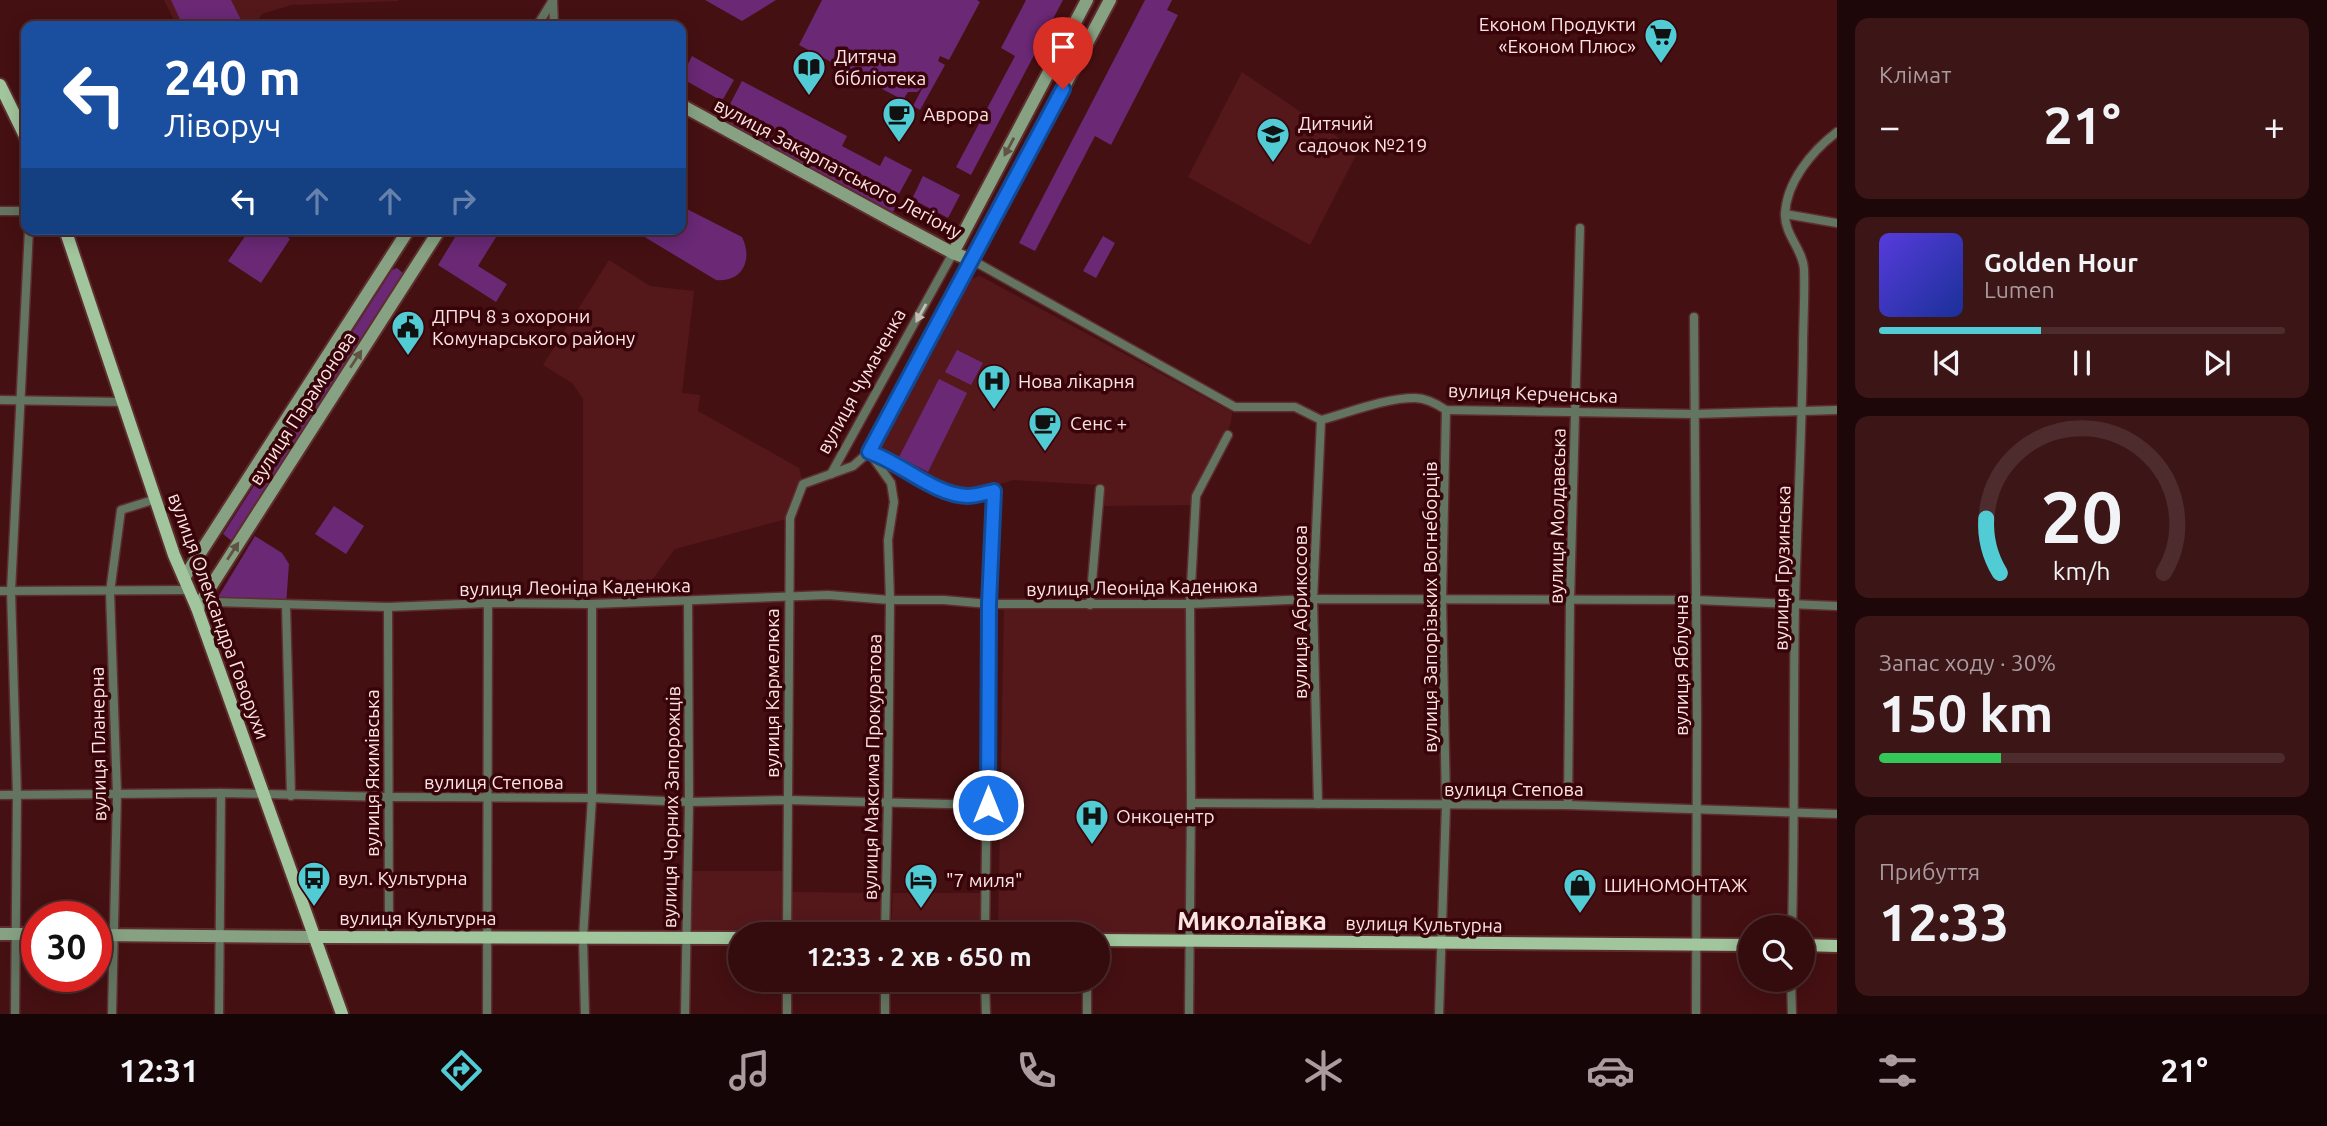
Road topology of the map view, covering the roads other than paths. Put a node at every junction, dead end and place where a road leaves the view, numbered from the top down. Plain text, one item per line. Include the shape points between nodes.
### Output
1 (1087, 0) edge
2 (1110, 0) edge
3 (540, 21) edge
4 (554, 21) edge
5 (0, 85) edge
6 (686, 108) edge
7 (21, 128) edge
8 (1837, 132) edge
9 (0, 211) edge
10 (21, 211) edge
11 (1785, 214) junction
12 (1837, 223) edge
13 (1580, 228) dead end
14 (29, 235) edge
15 (67, 235) edge
16 (405, 235) edge
17 (436, 235) edge
18 (953, 253) junction
19 (392, 256) junction
20 (972, 260) junction
21 (414, 270) junction
22 (1694, 317) dead end
23 (0, 400) edge
24 (22, 400) junction
25 (123, 402) junction
26 (1446, 410) junction
27 (1802, 410) junction
28 (1837, 410) edge
29 (1575, 411) junction
30 (1694, 414) junction
31 (1321, 420) junction
32 (1227, 435) dead end
33 (869, 452) junction
34 (831, 475) junction
35 (1100, 489) dead end
36 (156, 499) junction
37 (186, 584) junction
38 (0, 591) edge
39 (11, 591) junction
40 (110, 592) junction
41 (788, 596) junction
42 (1313, 599) junction
43 (1443, 599) junction
44 (890, 600) junction
45 (1696, 600) junction
46 (688, 601) junction
47 (1570, 601) junction
48 (488, 603) junction
49 (592, 604) junction
50 (989, 604) junction
51 (1190, 604) junction
52 (286, 605) junction
53 (1090, 605) junction
54 (1795, 605) junction
55 (1837, 606) edge
56 (388, 607) junction
57 (197, 608) junction
58 (221, 793) junction
59 (117, 794) junction
60 (0, 795) edge
61 (18, 795) junction
62 (262, 795) junction
63 (291, 796) junction
64 (387, 797) junction
65 (488, 798) junction
66 (592, 798) junction
67 (788, 800) junction
68 (888, 801) junction
69 (689, 802) junction
70 (1191, 803) junction
71 (1318, 804) junction
72 (988, 805) junction
73 (1446, 805) junction
74 (1569, 805) junction
75 (1696, 808) junction
76 (1795, 813) junction
77 (1837, 814) edge
78 (1792, 915) edge
79 (787, 922) edge
80 (885, 922) edge
81 (985, 922) edge
82 (0, 934) edge
83 (17, 934) junction
84 (21, 934) edge
85 (113, 935) junction
86 (220, 936) junction
87 (314, 937) junction
88 (389, 938) junction
89 (487, 938) junction
90 (583, 938) junction
91 (685, 938) junction
92 (728, 938) edge
93 (1110, 940) edge
94 (1189, 941) junction
95 (1442, 943) junction
96 (1815, 945) edge
97 (1695, 946) junction
98 (1738, 946) edge
99 (1837, 946) edge
100 (787, 992) edge
101 (885, 992) edge
102 (985, 992) edge
103 (1087, 992) edge
104 (1791, 992) edge
105 (15, 1014) edge
106 (113, 1014) edge
107 (219, 1014) edge
108 (342, 1014) edge
109 (487, 1014) edge
110 (585, 1014) edge
111 (685, 1014) edge
112 (787, 1014) edge
113 (885, 1014) edge
114 (986, 1014) edge
115 (1087, 1014) edge
116 (1189, 1014) edge
117 (1439, 1014) edge
118 (1696, 1014) edge
119 (1792, 1014) edge

1 -> 18 street, вулиця Чумаченка
2 - 20 street, вулиця Чумаченка
3 - 4 street via 553,0
5 - 7 main road
6 - 18 street, вулиця Закарпатського Легіону
8 - 11 street via 1806,164 1790,191
9 - 10 street
11 - 12 street
11 - 27 street, вулиця Грузинська via 1786,227 1804,265
13 - 29 street, вулиця Молдавська
14 - 24 street
15 - 25 main road, вулиця Олександра Говорухи
16 - 19 street, вулиця Парамонова
17 - 21 street, вулиця Парамонова
18 - 20 street, вулиця Закарпатського Легіону
18 -> 34 street, вулиця Чумаченка
19 - 21 street
19 - 37 street, вулиця Парамонова
20 - 31 street, вулиця Закарпатського Легіону via 1235,407 1295,407
20 - 33 street, вулиця Чумаченка
57 -> 21 street, вулиця Парамонова
22 - 30 street, вулиця Яблучна
23 - 24 street
24 - 25 street
24 - 39 street
25 - 36 main road, вулиця Олександра Говорухи
26 - 29 street, вулиця Керченська
26 - 31 street, вулиця Керченська via 1415,398
26 - 43 street, вулиця Запорізьких Вогнеборців
27 - 28 street, вулиця Керченська
27 - 30 street, вулиця Керченська
27 - 54 street, вулиця Грузинська
29 - 30 street, вулиця Керченська
29 - 47 street, вулиця Молдавська
30 - 45 street, вулиця Яблучна
31 - 42 street, вулиця Абрикосова
32 - 51 street via 1196,496
33 - 34 street, вулиця Чумаченка via 853,466
33 - 44 street, вулиця Максима Прокуратова via 894,494 888,540
33 - 50 street via 953,493 965,496 994,491
34 - 41 street, вулиця Кармелюка via 803,484 790,518
35 - 53 street
36 - 37 main road, вулиця Олександра Говорухи
36 - 40 street, вулиця Планерна via 121,510
37 - 40 street
37 - 57 main road, вулиця Олександра Говорухи
38 - 39 street
39 - 40 street
39 - 61 street
40 - 59 street, вулиця Планерна
41 - 44 street, вулиця Леоніда Каденюка
41 - 46 street, вулиця Леоніда Каденюка
41 - 67 street, вулиця Кармелюка
42 - 43 street, вулиця Леоніда Каденюка
42 - 51 street, вулиця Леоніда Каденюка
42 - 71 street, вулиця Абрикосова
43 - 47 street, вулиця Леоніда Каденюка
43 - 73 street, вулиця Запорізьких Вогнеборців
44 - 50 street, вулиця Леоніда Каденюка
44 - 68 street, вулиця Максима Прокуратова
45 - 47 street, вулиця Леоніда Каденюка
45 - 54 street, вулиця Леоніда Каденюка
45 - 75 street, вулиця Яблучна
46 - 49 street, вулиця Леоніда Каденюка
46 - 69 street, вулиця Чорних Запорожців
47 - 74 street, вулиця Молдавська
48 - 49 street, вулиця Леоніда Каденюка
48 - 56 street, вулиця Леоніда Каденюка
48 - 65 street
49 - 66 street
50 - 53 street, вулиця Леоніда Каденюка
50 - 72 street
51 - 53 street, вулиця Леоніда Каденюка
51 - 70 street
52 - 56 street, вулиця Леоніда Каденюка
52 - 57 street, вулиця Леоніда Каденюка via 215,602
52 - 63 street
54 - 55 street, вулиця Леоніда Каденюка
54 - 76 street, вулиця Грузинська
56 - 64 street, вулиця Якимівська
57 - 62 main road, вулиця Олександра Говорухи
58 - 59 street, вулиця Степова
58 - 62 street, вулиця Степова
58 - 86 street
59 - 61 street, вулиця Степова
59 - 85 street, вулиця Планерна
60 - 61 street, вулиця Степова
61 - 83 street
62 - 63 street, вулиця Степова
62 - 87 main road, вулиця Олександра Говорухи
63 - 64 street, вулиця Степова
64 - 65 street, вулиця Степова
64 - 88 street, вулиця Якимівська
65 - 66 street, вулиця Степова
65 - 89 street
66 - 69 street, вулиця Степова
66 - 90 street
67 - 68 street, вулиця Степова
67 - 69 street, вулиця Степова
67 - 79 street, вулиця Кармелюка
68 - 72 street, вулиця Степова
68 - 80 street, вулиця Максима Прокуратова
69 - 91 street, вулиця Чорних Запорожців
70 - 71 street, вулиця Степова
70 - 94 street
71 - 73 street, вулиця Степова
72 - 81 street
73 - 74 street, вулиця Степова
73 - 95 street, вулиця Запорізьких Вогнеборців
74 - 75 street, вулиця Степова
75 - 76 street, вулиця Степова
75 - 97 street, вулиця Яблучна
76 - 77 street, вулиця Степова
76 - 78 street, вулиця Грузинська
82 - 83 street
83 - 84 street
83 - 105 street
85 - 86 street, вулиця Культурна
85 - 106 street, вулиця Планерна
86 - 87 street, вулиця Культурна
86 - 107 street
87 - 88 main road, вулиця Культурна
87 - 108 main road, вулиця Олександра Говорухи
88 - 89 main road, вулиця Культурна
89 - 90 main road, вулиця Культурна
89 - 109 street
90 - 91 main road, вулиця Культурна
90 - 110 street
91 - 92 main road, вулиця Культурна
91 - 111 street, вулиця Чорних Запорожців
93 - 94 main road, вулиця Культурна
94 - 95 main road, вулиця Культурна
94 - 116 street
95 - 97 main road, вулиця Культурна
95 - 117 street, вулиця Запорізьких Вогнеборців
96 - 99 main road
97 - 98 main road, вулиця Культурна
97 - 118 street, вулиця Яблучна
100 - 112 street
101 - 113 street
102 - 114 street
103 - 115 street
104 - 119 street

